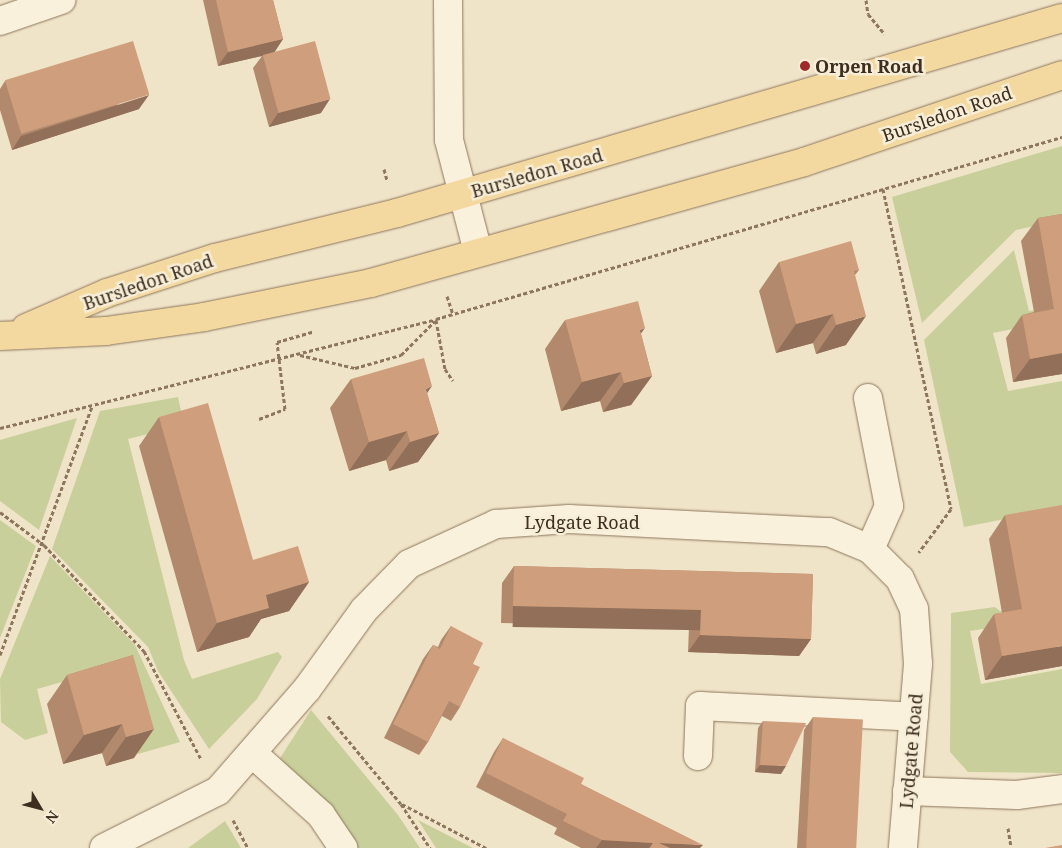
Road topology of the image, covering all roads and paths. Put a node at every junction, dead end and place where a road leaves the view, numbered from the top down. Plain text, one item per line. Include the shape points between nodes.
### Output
1 (61, 0) edge
2 (448, 0) edge
3 (1062, 18) edge
4 (0, 21) edge
5 (1062, 75) edge
6 (1062, 137) edge
7 (883, 189) junction
8 (462, 194) junction
9 (478, 252) junction
10 (448, 296) dead end
11 (453, 314) junction
12 (436, 319) junction
13 (324, 329) dead end
14 (8, 335) edge
15 (299, 355) junction
16 (278, 360) junction
17 (454, 381) dead end
18 (868, 398) dead end
19 (92, 405) junction
20 (259, 419) dead end
21 (0, 428) edge
22 (0, 512) edge
23 (44, 545) junction
24 (870, 549) junction
25 (900, 579) junction
26 (0, 655) edge
27 (307, 690) junction
28 (914, 717) junction
29 (252, 754) junction
30 (698, 756) dead end
31 (1062, 789) edge
32 (218, 791) junction
33 (907, 791) junction
34 (401, 804) junction
35 (104, 848) edge
36 (343, 848) edge
37 (430, 848) edge
38 (486, 848) edge
39 (904, 848) edge

1 - 4 street
2 - 8 street via 449,140
3 - 8 main road, Bursledon Road
5 - 9 main road, Bursledon Road via 804,162
6 - 7 path
7 - 11 path
7 - 25 path via 951,509
8 - 9 street
8 - 14 main road, Bursledon Road via 206,261 107,293
9 - 14 main road, Bursledon Road via 371,283 204,317 106,332
10 - 11 path
11 - 12 path
12 - 15 path
12 - 15 path via 401,355 355,368
12 - 17 path via 445,369
13 - 16 path via 277,342
15 - 16 path
16 - 19 path
16 - 20 path via 285,409
18 - 24 street via 889,506
19 - 21 path
19 - 23 path
22 - 23 path
23 - 26 path
23 - 32 path via 144,651
24 - 25 street, Lydgate Road
24 - 27 street, Lydgate Road via 829,532 790,528 570,519 496,524 409,564 364,610
25 - 28 street, Lydgate Road via 914,609 918,664
27 - 29 street, Lydgate Road
27 - 34 path
28 - 30 street via 700,706
28 - 33 street, Lydgate Road
29 - 32 street, Lydgate Road
29 - 36 street via 320,815
31 - 33 street via 1017,795
32 - 35 street, Lydgate Road
33 - 39 street, Lydgate Road
34 - 37 path
34 - 38 path

